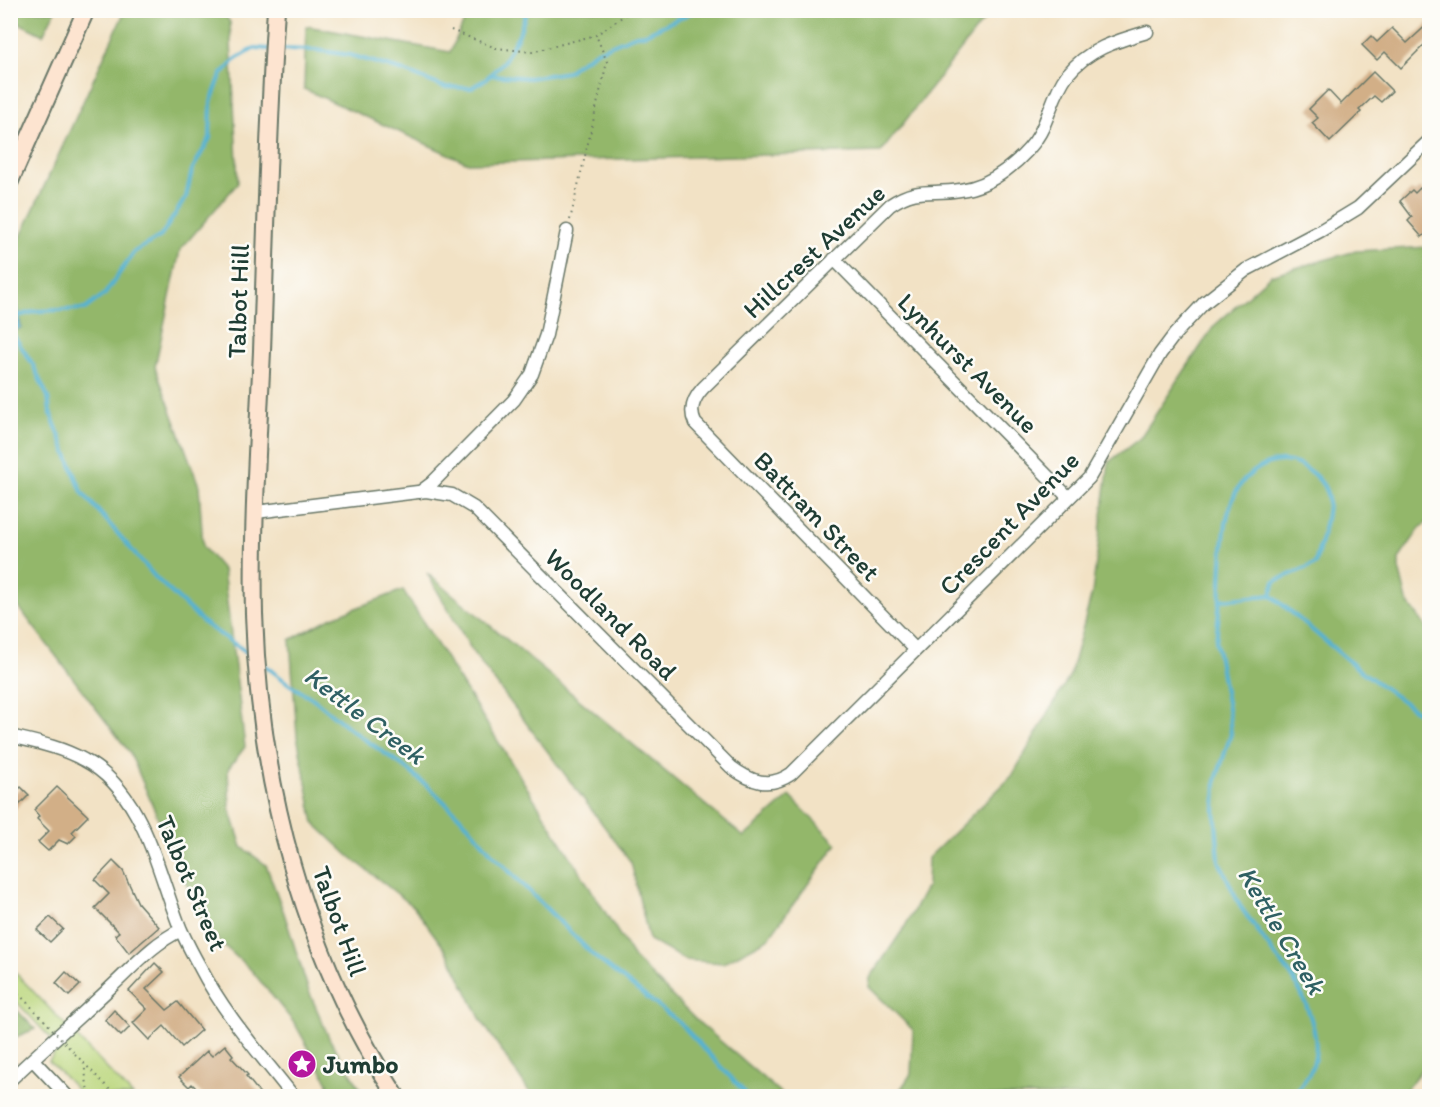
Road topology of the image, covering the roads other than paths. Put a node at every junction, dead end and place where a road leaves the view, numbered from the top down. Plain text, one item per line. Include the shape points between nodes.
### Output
1 (87, 10) edge
2 (275, 14) edge
3 (1147, 32) dead end
4 (1430, 140) edge
5 (10, 181) edge
6 (567, 231) road end
7 (834, 259) junction
8 (691, 411) joint
9 (420, 492) junction
10 (1070, 498) junction
11 (256, 512) junction
12 (916, 650) junction
13 (10, 736) edge
14 (762, 783) joint
15 (181, 930) junction
16 (33, 1060) junction
17 (10, 1080) edge
18 (68, 1096) edge
19 (293, 1096) edge
20 (396, 1096) edge

1 - 5 main road
2 - 11 main road, Talbot Hill
3 - 7 street, Hillcrest Avenue via 1111,42 1078,63 1060,87 1039,135 1004,172 967,189 922,191 906,196 890,206
4 - 10 street, Crescent Avenue via 1358,208 1246,270 1204,303 1167,344 1095,471
6 - 9 street via 546,335 527,383 507,408
7 - 8 street, Hillcrest Avenue via 703,388
7 - 10 street, Lynhurst Avenue
8 - 12 street, Battram Street via 695,423
9 - 11 street, Woodland Road
9 - 14 street, Woodland Road via 452,495 474,508 731,767 745,778
10 - 12 street, Crescent Avenue
11 - 20 main road, Talbot Hill via 259,692 285,843 323,957 354,1025
12 - 14 street, Crescent Avenue via 791,774 777,782
13 - 15 street, Talbot Street via 86,760 120,790 143,829
15 - 16 street via 146,952
15 - 19 street, Talbot Street via 225,1008
16 - 17 street
16 - 18 street

